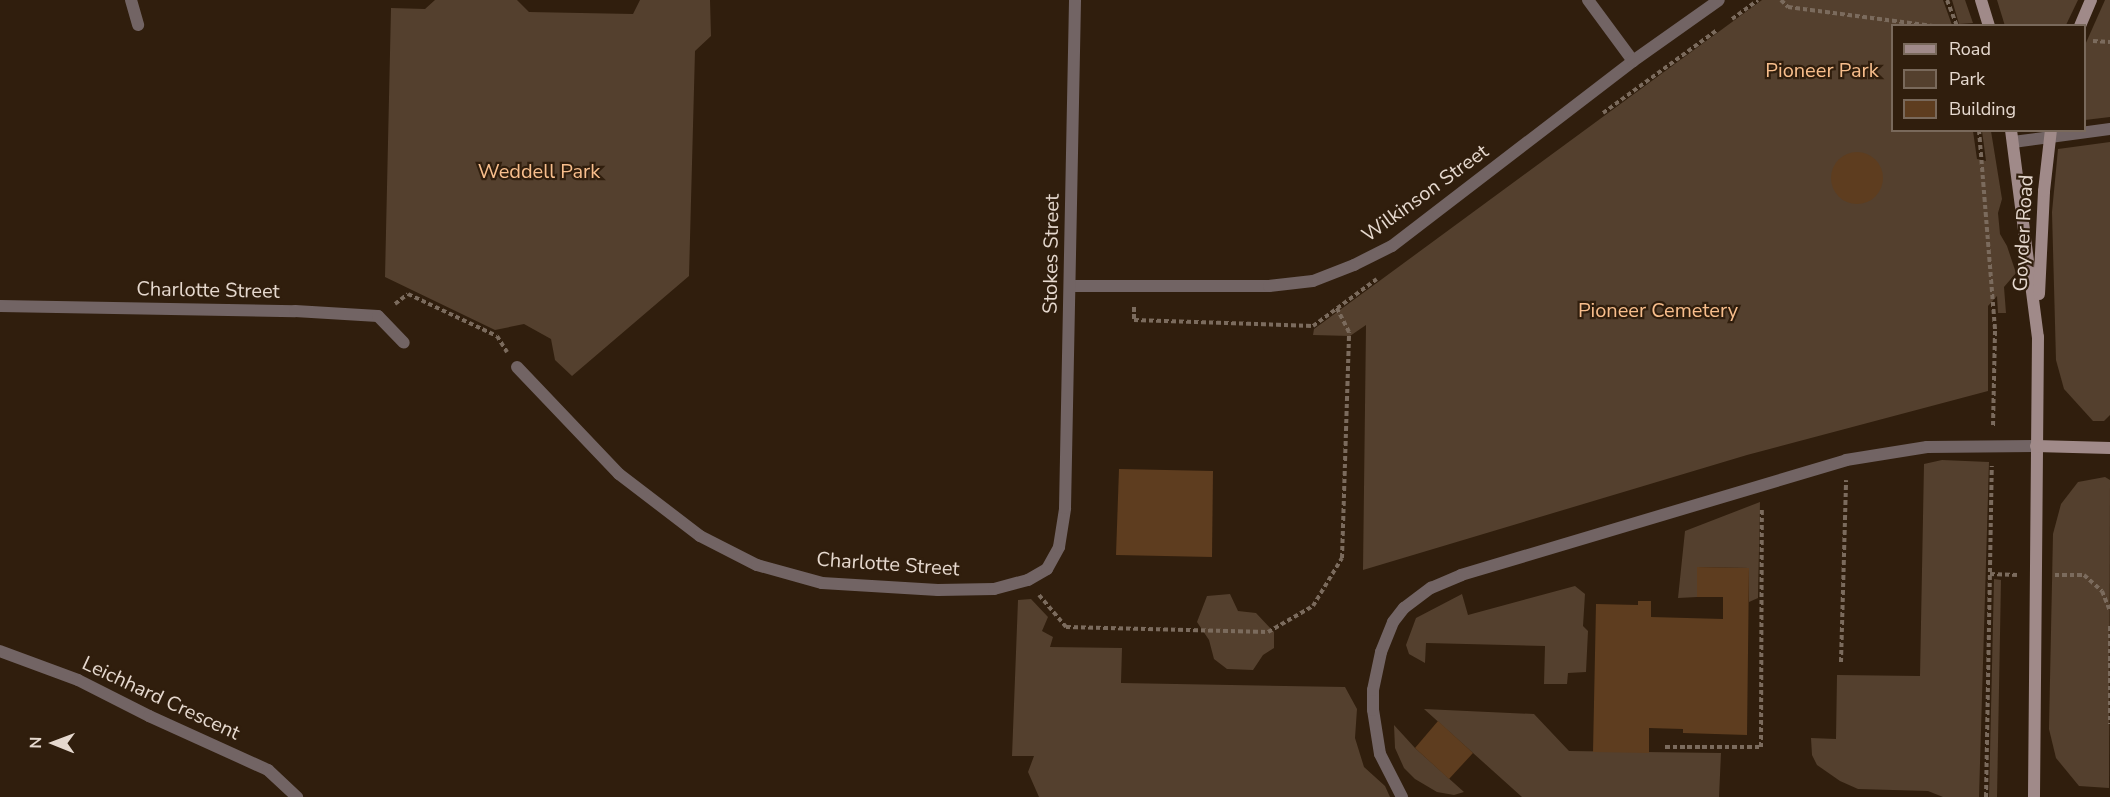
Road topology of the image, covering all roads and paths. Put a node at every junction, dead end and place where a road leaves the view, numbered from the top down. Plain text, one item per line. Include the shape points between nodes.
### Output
1 (131, 0) edge
2 (1076, 0) edge
3 (1588, 0) edge
4 (1719, 0) edge
5 (1781, 0) edge
6 (1947, 0) edge
7 (1981, 0) edge
8 (2091, 0) edge
9 (1918, 24) edge
10 (1956, 24) edge
11 (1988, 24) edge
12 (2081, 24) edge
13 (138, 25) dead end
14 (1634, 61) junction
15 (2110, 129) edge
16 (2086, 131) edge
17 (2074, 132) edge
18 (2050, 134) edge
19 (2012, 136) edge
20 (1070, 286) junction
21 (0, 306) edge
22 (1337, 308) dead end
23 (378, 316) junction
24 (2038, 337) junction
25 (404, 342) dead end
26 (517, 368) joint
27 (2036, 446) junction
28 (2110, 448) edge
29 (1846, 460) junction
30 (1762, 485) junction
31 (1065, 508) joint
32 (1028, 580) junction
33 (2110, 626) edge
34 (0, 651) edge
35 (1841, 662) dead end
36 (2110, 724) edge
37 (1665, 747) dead end
38 (297, 797) edge
39 (1402, 797) edge
40 (2034, 797) edge

1 - 13 street
2 - 20 street, Stokes Street
3 - 14 street
4 - 14 street, Wilkinson Street
5 - 9 path via 1788,6
6 - 10 path
7 - 11 street
8 - 12 street
14 - 20 street, Wilkinson Street via 1392,246 1354,265 1313,281 1269,286
15 - 16 street
17 - 18 street
18 - 19 street
18 - 24 street, Goyder Road
19 - 24 street
20 - 31 street, Stokes Street
21 - 23 street, Charlotte Street
22 - 32 path via 1349,332 1342,558 1313,606 1268,632 1066,627
23 - 25 street
23 - 26 path via 408,294 497,336
24 - 27 street
26 - 32 street, Charlotte Street via 619,474 700,536 758,565 822,583 938,590 994,589
27 - 28 street
27 - 29 street via 1927,447
27 - 40 street
29 - 30 street
29 - 35 path
30 - 37 path via 1761,747
30 - 39 street via 1461,575 1431,588 1409,604 1386,635 1373,690 1380,753
31 - 32 street, Charlotte Street via 1059,547 1047,569
33 - 36 path
34 - 38 street, Leichhard Crescent via 78,680 268,770

